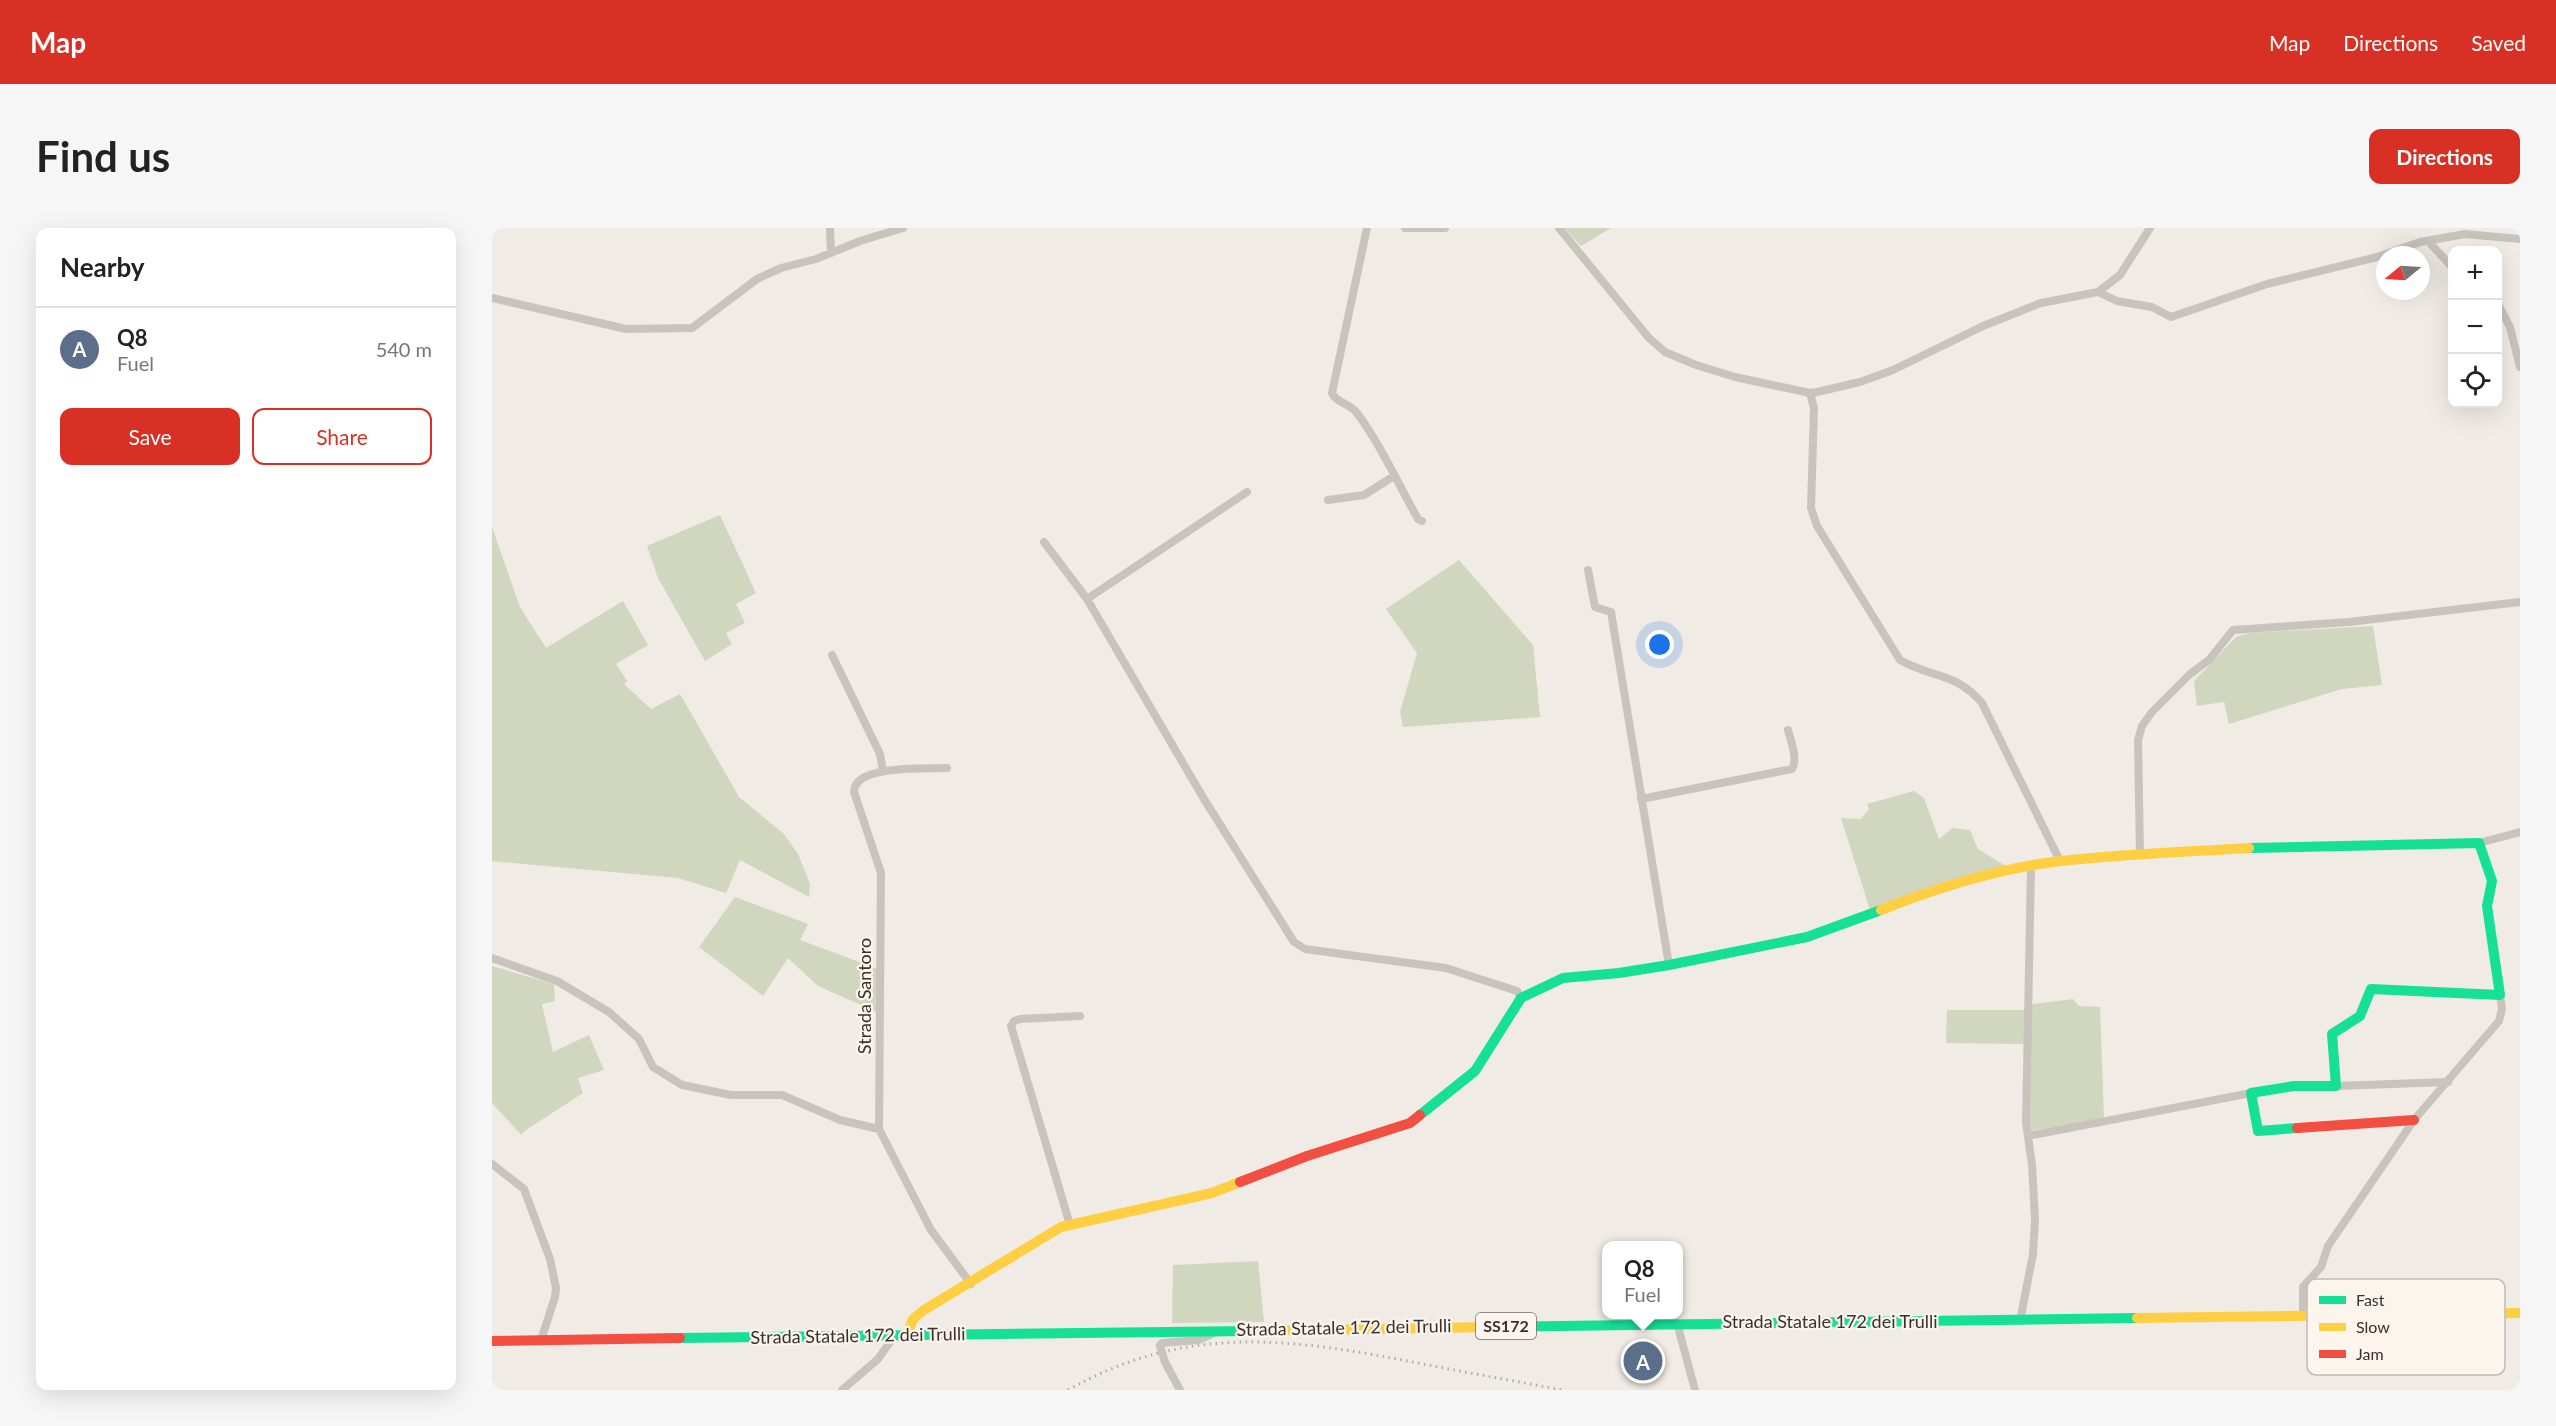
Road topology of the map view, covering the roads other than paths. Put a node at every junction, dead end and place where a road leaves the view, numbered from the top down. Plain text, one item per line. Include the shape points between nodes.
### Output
1 (831, 228) edge
2 (903, 228) edge
3 (1367, 228) edge
4 (1405, 228) edge
5 (1445, 228) edge
6 (1559, 228) edge
7 (2150, 228) edge
8 (2520, 239) edge
9 (2428, 241) junction
10 (831, 253) junction
11 (2448, 263) edge
12 (2098, 292) junction
13 (492, 298) edge
14 (2502, 312) edge
15 (2520, 367) edge
16 (1810, 393) junction
17 (1394, 476) junction
18 (1247, 492) dead end
19 (1328, 500) dead end
20 (1422, 521) dead end
21 (1044, 542) dead end
22 (1588, 570) dead end
23 (1087, 599) junction
24 (2520, 602) edge
25 (832, 656) dead end
26 (1788, 730) dead end
27 (947, 768) dead end
28 (883, 771) junction
29 (1641, 799) junction
30 (2520, 832) edge
31 (2479, 843) junction
32 (2140, 855) junction
33 (2060, 861) junction
34 (2031, 867) junction
35 (492, 958) edge
36 (1669, 965) junction
37 (2500, 995) junction
38 (1521, 998) junction
39 (1080, 1016) dead end
40 (2448, 1082) junction
41 (2336, 1086) junction
42 (2251, 1093) junction
43 (2414, 1120) junction
44 (879, 1129) junction
45 (2028, 1136) junction
46 (492, 1164) edge
47 (1070, 1225) junction
48 (2310, 1279) edge
49 (2307, 1283) edge
50 (971, 1284) junction
51 (2505, 1313) edge
52 (2520, 1313) edge
53 (2303, 1315) junction
54 (2307, 1315) edge
55 (2020, 1321) junction
56 (1677, 1323) junction
57 (1218, 1330) junction
58 (895, 1335) junction
59 (907, 1335) junction
60 (541, 1340) junction
61 (492, 1341) edge
62 (842, 1390) edge
63 (1180, 1390) edge
64 (1695, 1390) edge

1 - 10 street
2 - 10 street
3 - 17 street via 1332,393 1335,399 1355,409
4 - 5 street
6 - 16 street via 1649,338 1665,352 1735,377
7 - 12 street via 2120,275
8 - 9 street via 2465,234
9 - 11 street
9 - 12 street via 2267,284 2170,317 2143,304 2117,301
10 - 13 street via 757,279 692,328 626,329
12 - 16 street via 2041,303 1893,370
14 - 15 street
16 - 33 street via 1814,408 1811,508 1817,526 1900,660 1955,680 1971,690 1982,704
17 - 19 street via 1364,495
17 - 20 street
18 - 23 street
21 - 23 street
22 - 29 street via 1595,607 1611,612
23 - 38 street via 1204,799 1297,945 1446,968 1517,991
24 - 32 street via 2349,622 2234,630 2142,726 2138,740
25 - 28 street via 880,754
26 - 29 street via 1795,764 1792,769
27 - 28 street, Strada Santoro
28 - 44 street, Strada Santoro via 863,778 854,787 881,873
29 - 36 street
30 - 31 street
31 - 32 street via 2270,846
31 - 37 street via 2492,880 2487,906
32 - 33 street
33 - 34 street
34 - 36 street via 1933,889 1807,937
34 - 45 street
35 - 44 street via 557,981 609,1012 639,1039 653,1067 682,1085 731,1095 782,1095 840,1120
36 - 38 street via 1563,978
37 - 40 street via 2499,1021
37 - 41 street via 2371,989 2359,1018 2332,1034
38 - 47 street via 1475,1071 1410,1123 1307,1156 1212,1193
39 - 47 street via 1020,1019 1011,1026
40 - 41 street
40 - 43 street
41 - 42 street via 2294,1086
42 - 43 street via 2258,1131
42 - 45 street
43 - 48 street via 2328,1246 2321,1267
44 - 50 street, Strada Santoro via 930,1230
45 - 55 street via 2033,1254
46 - 60 street via 524,1189 550,1259 555,1297
47 - 50 street via 1033,1242
49 - 53 street via 2303,1287
50 - 59 street via 924,1310 914,1319
51 - 52 street, Strada Statale 172 dei Trulli / SS172
53 - 54 street, Strada Statale 172 dei Trulli / SS172
53 - 55 street, Strada Statale 172 dei Trulli / SS172
55 - 56 street, Strada Statale 172 dei Trulli / SS172
56 - 57 street, Strada Statale 172 dei Trulli / SS172
56 - 64 street
57 - 59 street, Strada Statale 172 dei Trulli / SS172
57 - 63 street, bridge via 1199,1340 1160,1346
58 - 59 street, Strada Statale 172 dei Trulli / SS172
58 - 60 street, Strada Statale 172 dei Trulli / SS172
58 - 62 street via 878,1359
60 - 61 street, Strada Statale 172 dei Trulli / SS172

